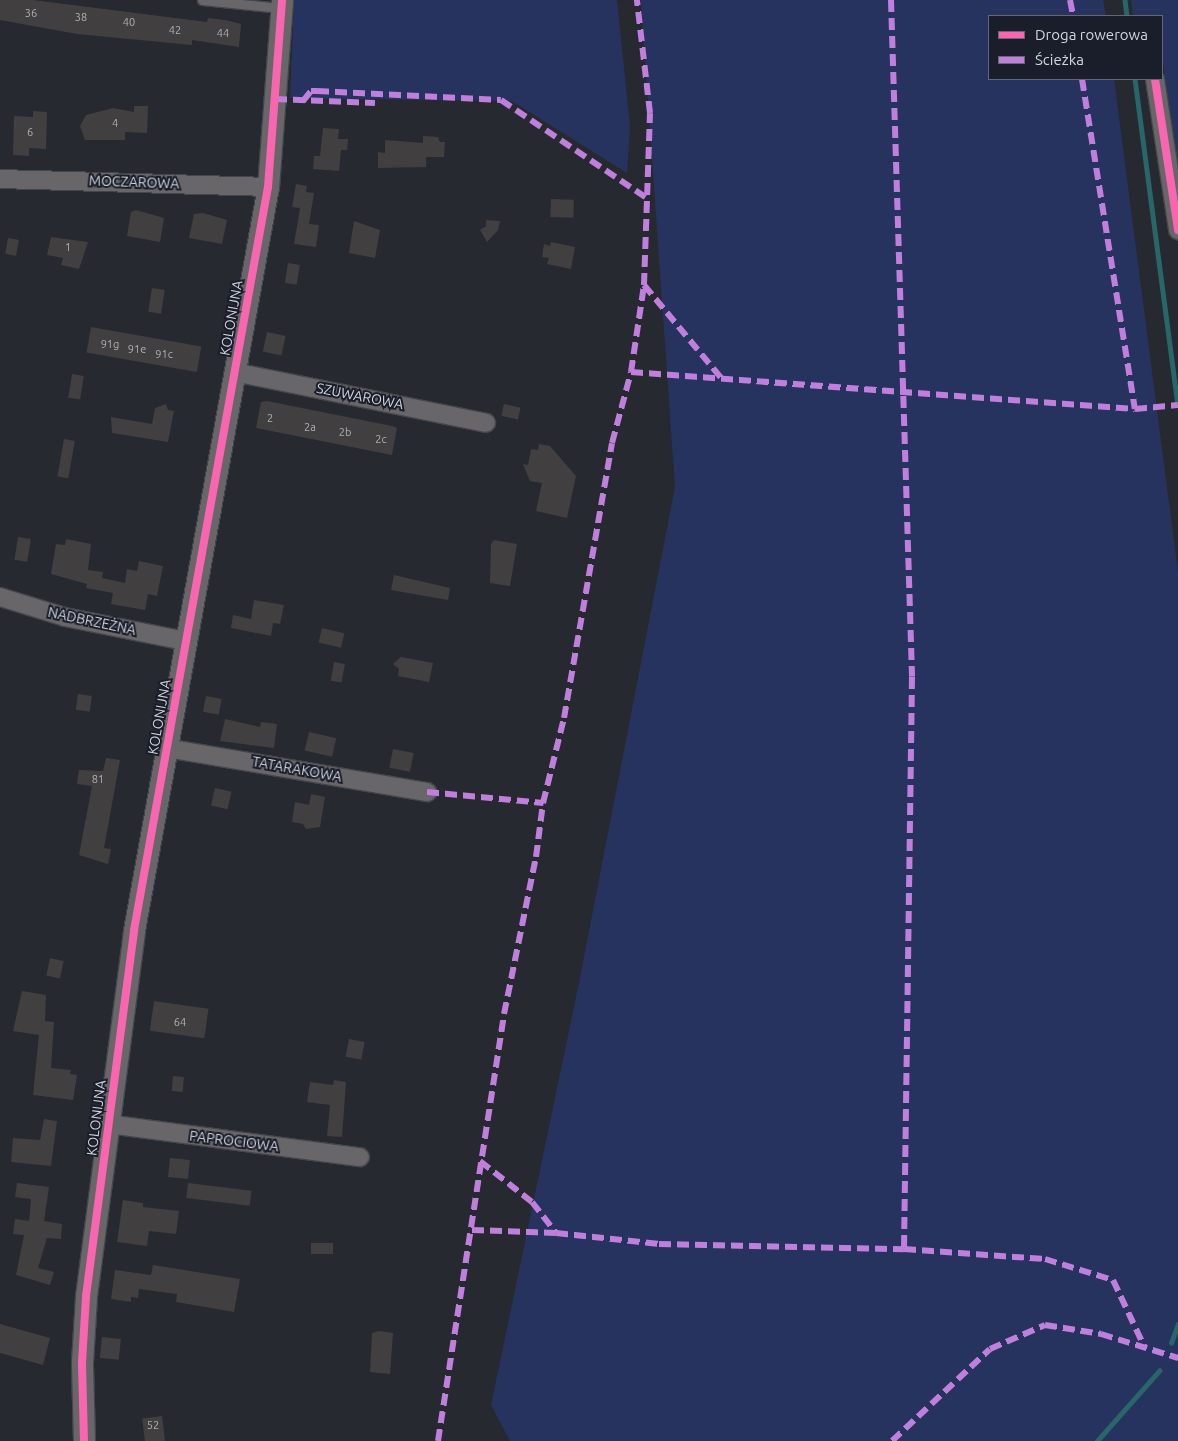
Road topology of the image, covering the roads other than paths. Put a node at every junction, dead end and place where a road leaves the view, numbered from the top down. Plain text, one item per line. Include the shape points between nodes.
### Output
1 (202, 0) edge
2 (282, 4) edge
3 (1155, 80) edge
4 (0, 179) edge
5 (268, 187) junction
6 (1178, 230) edge
7 (234, 372) junction
8 (486, 423) dead end
9 (0, 597) edge
10 (185, 641) junction
11 (166, 748) junction
12 (427, 792) dead end
13 (108, 1124) junction
14 (360, 1157) dead end
15 (84, 1441) edge

1 - 2 lane
2 - 5 street, KOLONIJNA
3 - 6 street
4 - 5 street, MOCZAROWA
5 - 7 street, KOLONIJNA
7 - 8 street, SZUWAROWA
7 - 10 street, KOLONIJNA
9 - 10 street, NADBRZEŻNA via 65,617
10 - 11 street, KOLONIJNA
11 - 12 street, TATARAKOWA
11 - 13 street, KOLONIJNA via 134,930
13 - 14 street, PAPROCIOWA
13 - 15 street, KOLONIJNA via 84,1320

